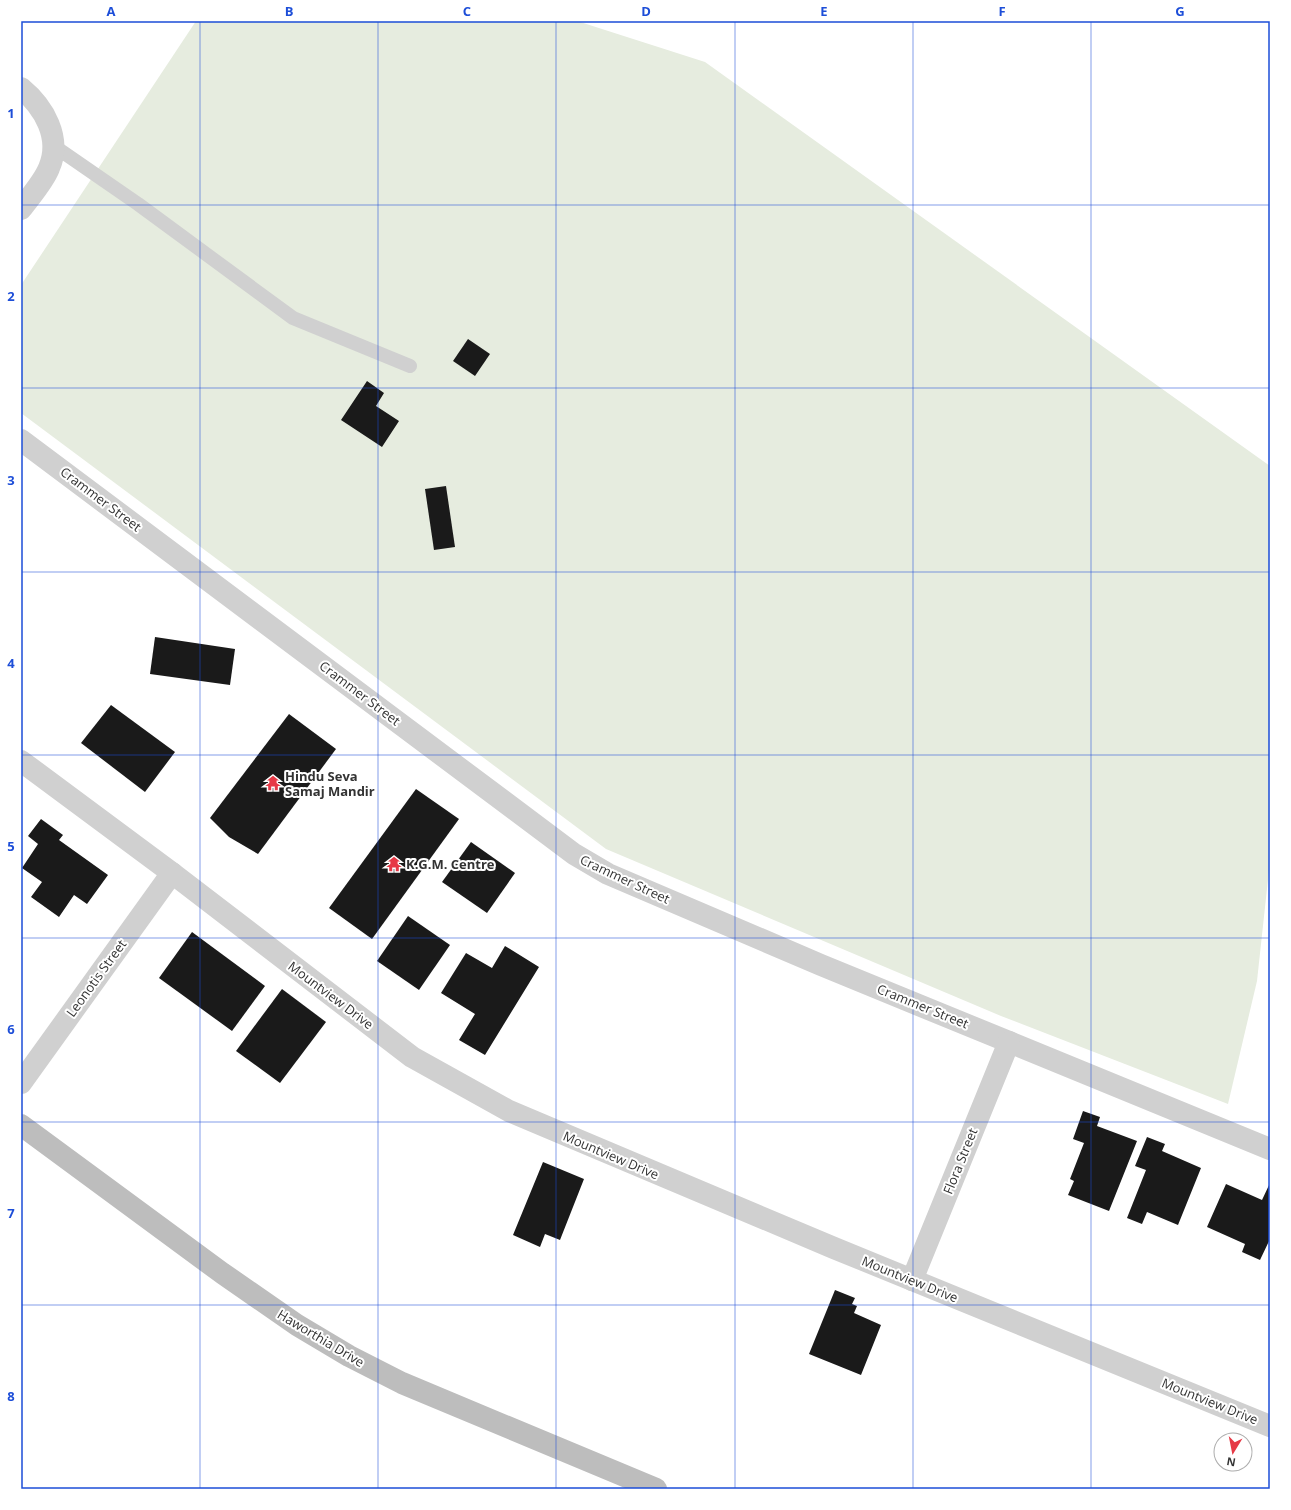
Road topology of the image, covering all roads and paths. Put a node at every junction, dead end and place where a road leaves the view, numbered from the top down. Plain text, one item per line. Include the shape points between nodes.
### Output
1 (21, 88) edge
2 (54, 146) junction
3 (21, 209) edge
4 (410, 366) dead end
5 (21, 440) edge
6 (21, 761) edge
7 (172, 873) junction
8 (1009, 1042) junction
9 (21, 1083) edge
10 (21, 1125) edge
11 (1270, 1149) edge
12 (912, 1280) junction
13 (1270, 1426) edge
14 (656, 1489) edge

1 - 2 street via 49,122
2 - 3 street via 49,168
2 - 4 lane via 293,318
5 - 8 street, Crammer Street via 574,854 608,874
6 - 7 street, Mountview Drive
7 - 9 street, Leonotis Street
7 - 12 street, Mountview Drive via 412,1057 509,1112
8 - 11 street, Crammer Street
8 - 12 street, Flora Street
10 - 14 street, Haworthia Drive via 222,1273 297,1325 349,1356 402,1383
12 - 13 street, Mountview Drive

